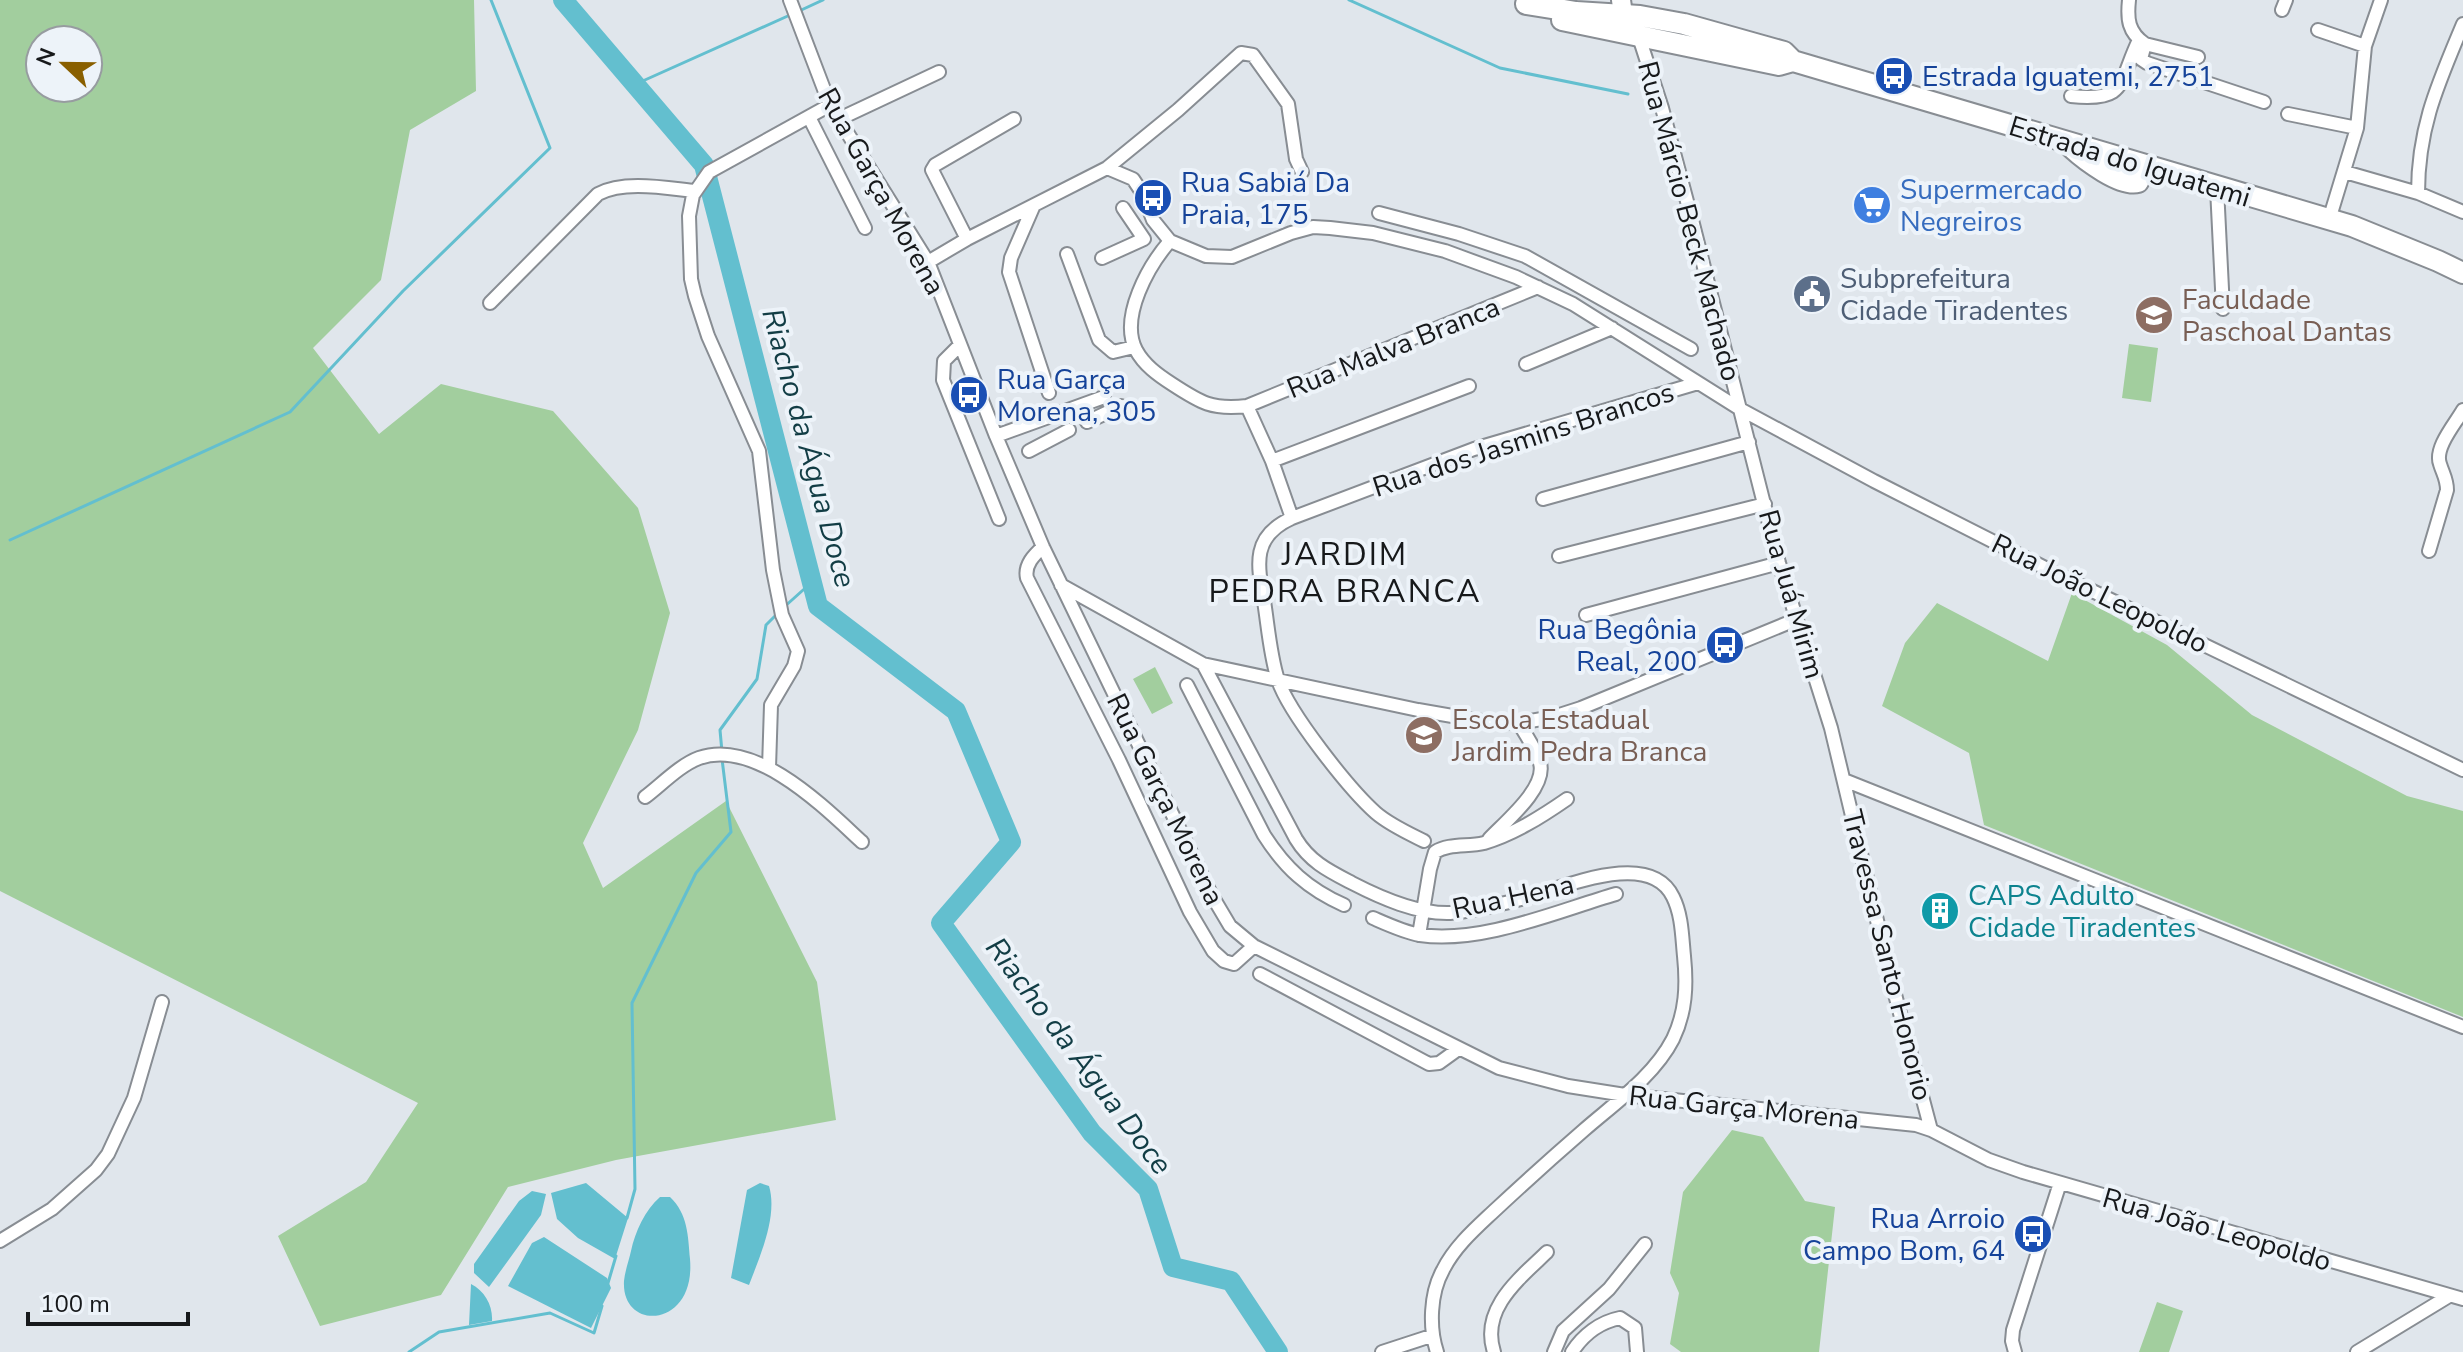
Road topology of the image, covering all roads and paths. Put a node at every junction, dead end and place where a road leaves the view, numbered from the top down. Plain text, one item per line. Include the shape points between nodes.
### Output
1 (790, 0) edge
2 (2129, 0) edge
3 (2381, 0) edge
4 (1522, 2) edge
5 (1581, 6) edge
6 (1618, 18) edge
7 (2463, 24) edge
8 (2318, 30) dead end
9 (2142, 42) junction
10 (2365, 46) junction
11 (2198, 57) dead end
12 (1785, 59) junction
13 (939, 72) dead end
14 (2071, 96) dead end
15 (2264, 102) dead end
16 (830, 105) junction
17 (2288, 114) dead end
18 (809, 117) junction
19 (839, 119) junction
20 (1014, 119) dead end
21 (2357, 128) junction
22 (1107, 168) junction
23 (1302, 172) dead end
24 (2345, 172) junction
25 (2217, 188) junction
26 (695, 191) junction
27 (2418, 193) junction
28 (1034, 205) junction
29 (1123, 208) dead end
30 (2463, 212) edge
31 (1379, 213) dead end
32 (2329, 220) junction
33 (865, 228) dead end
34 (967, 239) junction
35 (1144, 239) junction
36 (1170, 241) junction
37 (1067, 254) dead end
38 (1525, 256) junction
39 (1102, 258) dead end
40 (1155, 258) junction
41 (928, 262) junction
42 (2463, 273) edge
43 (1516, 277) junction
44 (1538, 287) junction
45 (490, 303) dead end
46 (2223, 309) dead end
47 (1612, 328) junction
48 (960, 345) junction
49 (1134, 347) junction
50 (1691, 349) dead end
51 (1526, 364) dead end
52 (1698, 383) junction
53 (1469, 386) dead end
54 (1049, 393) dead end
55 (1104, 397) dead end
56 (1090, 402) junction
57 (1121, 406) dead end
58 (1247, 406) junction
59 (1740, 409) junction
60 (2463, 410) edge
61 (1045, 419) junction
62 (1069, 430) dead end
63 (996, 436) junction
64 (1054, 438) junction
65 (1749, 442) junction
66 (1029, 451) dead end
67 (1272, 461) junction
68 (1543, 499) dead end
69 (1765, 504) junction
70 (1292, 518) junction
71 (999, 519) dead end
72 (1043, 547) junction
73 (2429, 551) dead end
74 (1559, 556) dead end
75 (1779, 563) junction
76 (1061, 585) junction
77 (1586, 615) dead end
78 (1795, 620) junction
79 (1203, 664) junction
80 (1278, 680) junction
81 (1187, 685) dead end
82 (1519, 723) junction
83 (769, 768) junction
84 (2463, 770) edge
85 (1263, 780) junction
86 (1844, 780) junction
87 (1243, 792) junction
88 (645, 797) dead end
89 (1567, 799) dead end
90 (1424, 841) dead end
91 (862, 842) dead end
92 (1485, 843) junction
93 (1616, 894) dead end
94 (1344, 905) dead end
95 (1423, 910) junction
96 (1373, 918) dead end
97 (1419, 935) junction
98 (1254, 946) junction
99 (1260, 974) dead end
100 (162, 1002) dead end
101 (2463, 1027) edge
102 (1457, 1050) junction
103 (1625, 1095) junction
104 (1931, 1130) junction
105 (2060, 1183) junction
106 (0, 1241) edge
107 (1645, 1244) dead end
108 (1547, 1252) dead end
109 (2449, 1296) junction
110 (2463, 1299) edge
111 (1431, 1336) junction
112 (1382, 1352) edge
113 (1437, 1352) edge
114 (1494, 1352) edge
115 (1554, 1352) edge
116 (1572, 1352) edge
117 (1637, 1352) edge
118 (2015, 1352) edge
119 (2357, 1352) edge

1 - 16 street, Rua Garça Morena
2 - 9 street via 2129,25
3 - 10 street
4 - 5 main road, Estrada do Iguatemi
4 - 6 main road, Estrada do Iguatemi via 1569,23
5 - 6 main road, Estrada do Iguatemi
6 - 12 main road, Estrada do Iguatemi via 1685,43
6 - 12 main road, Estrada do Iguatemi via 1668,21
6 - 59 street, Rua Márcio Beck Machado via 1662,108
7 - 27 street via 2424,128
8 - 10 street
9 - 11 street
9 - 14 street via 2113,91 2096,99
9 - 15 street via 2141,59 2147,63
10 - 21 street
12 - 25 main road, Estrada do Iguatemi
13 - 19 street
16 - 18 street
16 - 19 street, Rua Garça Morena
17 - 21 street
18 - 26 street via 709,172
18 - 33 street
19 - 41 street, Rua Garça Morena
20 - 34 street via 932,170
21 - 24 street
22 - 23 street via 1241,53 1253,55 1288,104
22 - 28 street
22 - 36 street via 1133,179
24 - 27 street
24 - 32 street
25 - 32 main road, Estrada do Iguatemi
25 - 46 street
26 - 45 street via 607,189
26 - 83 street via 689,216 691,279 708,336 759,451 773,570 782,615 798,651 771,705
27 - 30 street
28 - 34 street
28 - 54 street via 1009,272
29 - 35 street
31 - 38 street
32 - 42 main road, Estrada do Iguatemi
34 - 41 street
35 - 39 street
35 - 40 street
36 - 40 street
36 - 43 street, Rua João Leopoldo via 1224,258 1313,227 1351,230 1445,251
37 - 49 street via 1099,340 1113,352
38 - 43 street
38 - 50 street
40 - 49 street via 1133,313
41 - 48 street, Rua Garça Morena
43 - 44 street, Rua João Leopoldo
44 - 47 street, Rua João Leopoldo
44 - 58 street, Rua Malva Branca
47 - 51 street
47 - 52 street, Rua João Leopoldo
48 - 63 street, Rua Garça Morena
48 - 71 street via 944,361 943,380
49 - 58 street via 1157,373 1199,402 1226,409
52 - 59 street, Rua João Leopoldo
52 - 70 street, Rua dos Jasmins Brancos via 1474,449
53 - 67 street
55 - 56 street
56 - 57 street via 1092,420
56 - 61 street
58 - 67 street
59 - 65 street, Rua Juá Mirim
59 - 84 street, Rua João Leopoldo via 2053,572
60 - 73 street via 2439,454 2447,490
61 - 63 street
61 - 64 street
62 - 64 street
63 - 72 street, Rua Garça Morena
64 - 66 street
65 - 68 street
65 - 69 street, Rua Juá Mirim
67 - 70 street
69 - 74 street
69 - 75 street, Rua Juá Mirim
70 - 80 street, Rua dos Jasmins Brancos via 1265,537 1259,566
72 - 76 street, Rua Garça Morena
72 - 98 street via 1027,567 1027,578 1205,941 1234,964
75 - 77 street
75 - 78 street, Rua Juá Mirim
76 - 79 street
76 - 98 street, Rua Garça Morena via 1211,894 1230,926
78 - 82 street via 1581,708
78 - 86 street, Rua Juá Mirim
79 - 80 street
79 - 85 street, Rua Hena
80 - 82 street via 1418,710
80 - 90 street via 1317,744 1363,798 1391,824
81 - 87 street
82 - 92 street via 1539,760 1539,781
83 - 88 street via 724,755 698,758
83 - 91 street
85 - 87 street
85 - 95 street, Rua Hena via 1316,863 1374,894
86 - 101 street
86 - 104 street, Travessa Santo Honorio
87 - 94 street via 1289,870
89 - 92 street via 1535,821
92 - 95 street via 1445,847 1433,857
93 - 97 street via 1476,934
95 - 97 street
95 - 103 street, Rua Hena via 1463,911 1624,873 1666,886 1680,917 1687,983 1683,1010 1661,1058
96 - 97 street
98 - 102 street, Rua Garça Morena
99 - 102 street via 1429,1064
100 - 106 street via 134,1098 108,1154 52,1209
102 - 103 street, Rua Garça Morena via 1531,1078
103 - 104 street, Rua Garça Morena
103 - 111 street, Rua Hena via 1451,1256 1437,1283
104 - 105 street, Rua João Leopoldo via 1989,1160
105 - 109 street, Rua João Leopoldo
105 - 118 street via 2013,1330
107 - 115 street via 1609,1289 1563,1331
108 - 114 street via 1498,1306 1490,1337
109 - 110 street, Rua João Leopoldo
109 - 119 street
111 - 112 street
111 - 113 street
116 - 117 street via 1586,1335 1620,1318 1635,1328

